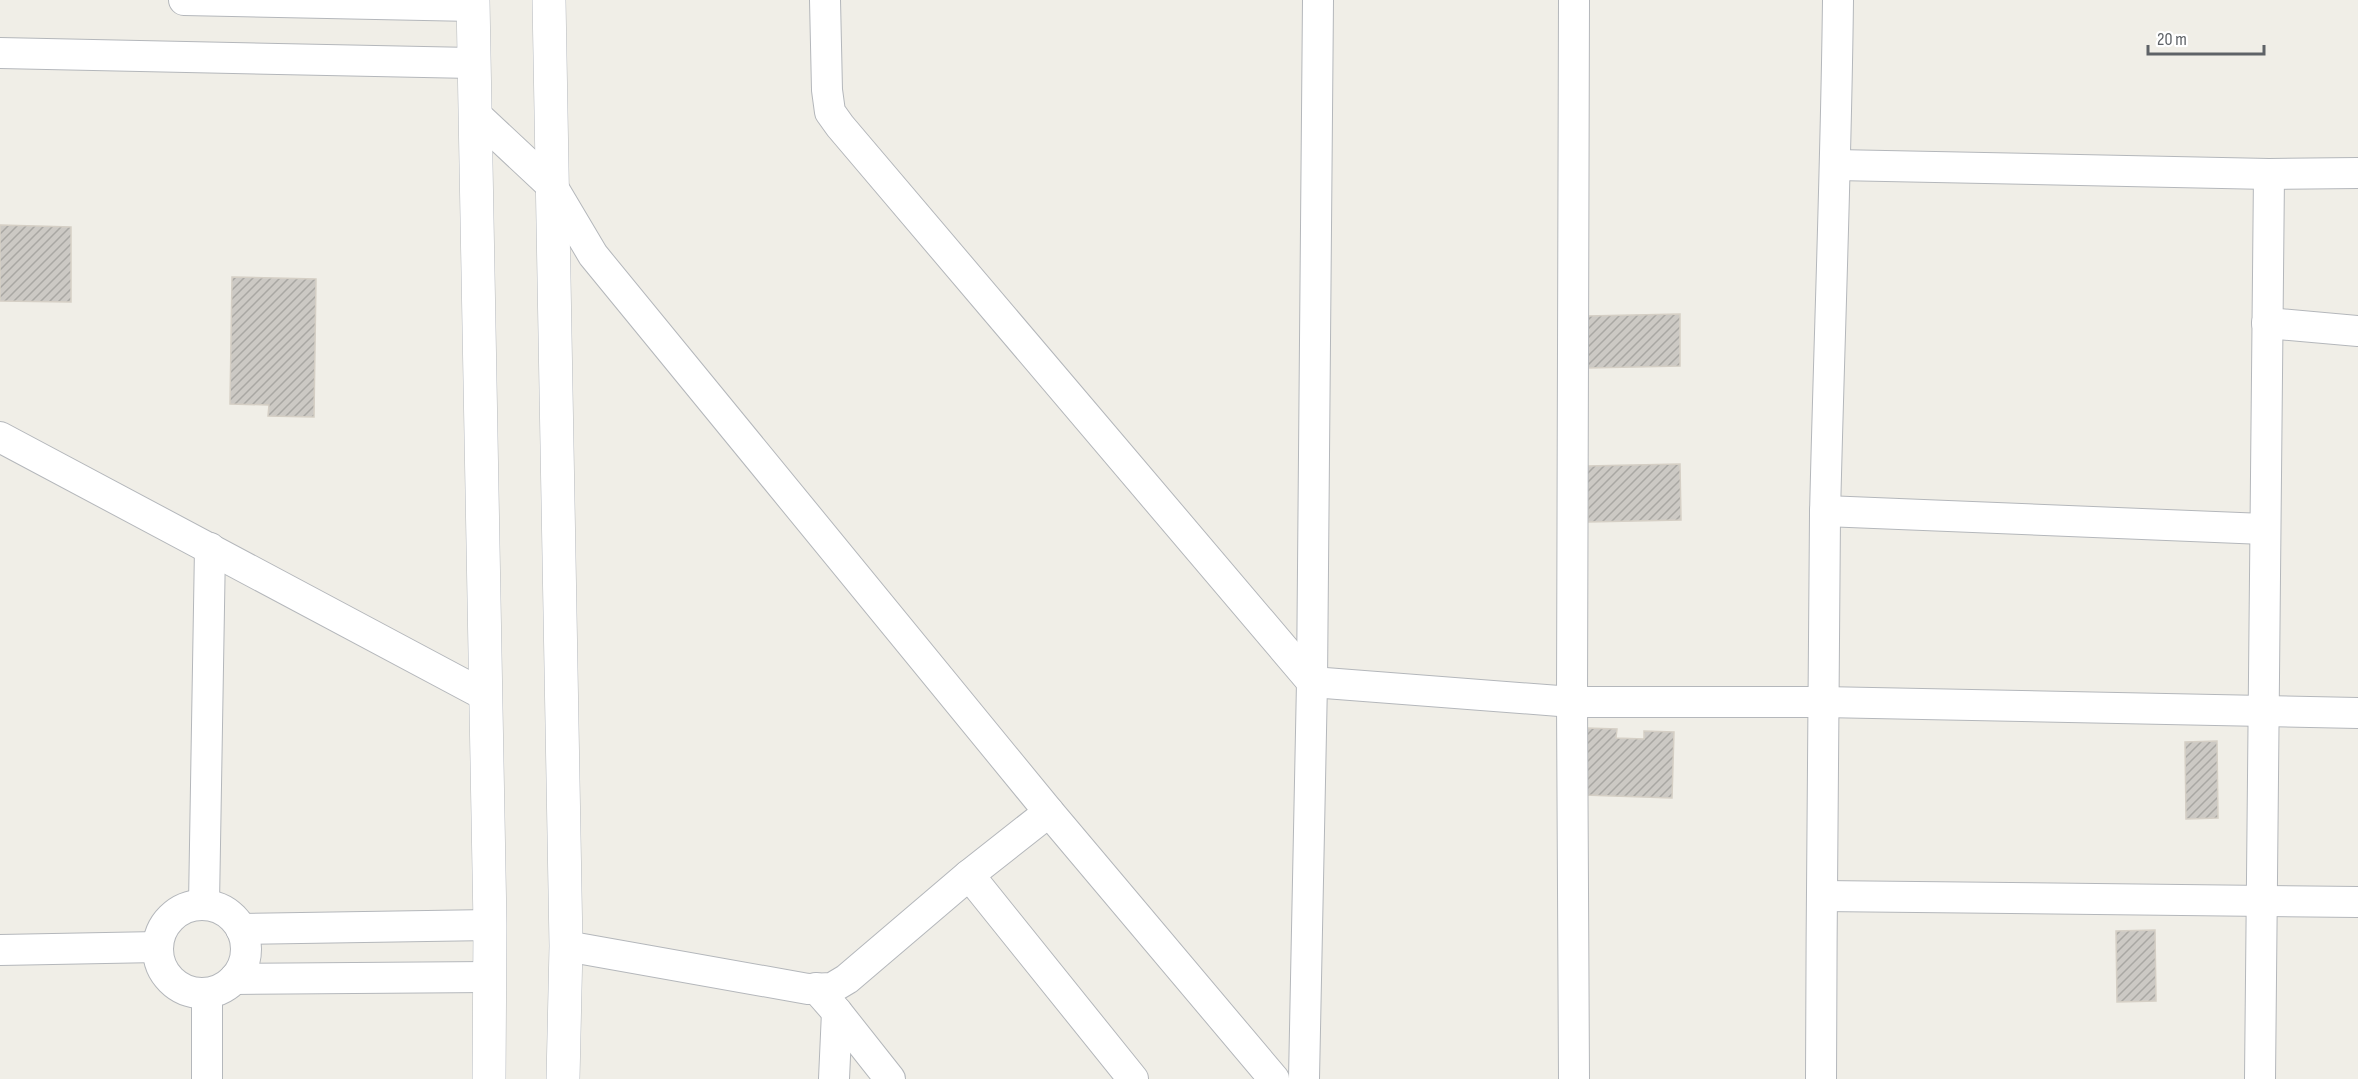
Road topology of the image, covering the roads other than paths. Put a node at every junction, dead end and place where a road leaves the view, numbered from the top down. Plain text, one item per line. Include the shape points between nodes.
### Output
1 (184, 0) edge
2 (549, 0) edge
3 (825, 0) edge
4 (1318, 0) edge
5 (1574, 0) edge
6 (1838, 0) edge
7 (473, 3) edge
8 (0, 53) edge
9 (472, 63) junction
10 (476, 114) junction
11 (1836, 165) junction
12 (2358, 173) edge
13 (2269, 174) junction
14 (552, 186) junction
15 (2267, 323) junction
16 (2358, 331) edge
17 (0, 437) edge
18 (1826, 512) junction
19 (2264, 529) junction
20 (210, 548) junction
21 (1312, 682) junction
22 (486, 696) junction
23 (1572, 702) junction
24 (1822, 702) junction
25 (2265, 710) junction
26 (2358, 713) edge
27 (1049, 812) junction
28 (969, 875) junction
29 (1822, 896) junction
30 (2263, 901) junction
31 (2358, 902) edge
32 (204, 904) junction
33 (490, 925) junction
34 (241, 929) junction
35 (566, 946) junction
36 (158, 947) junction
37 (0, 950) edge
38 (489, 977) junction
39 (234, 979) junction
40 (816, 988) junction
41 (207, 993) junction
42 (837, 1012) junction
43 (207, 1079) edge
44 (489, 1079) edge
45 (562, 1079) edge
46 (834, 1079) edge
47 (890, 1079) edge
48 (1133, 1079) edge
49 (1274, 1079) edge
50 (1304, 1079) edge
51 (1574, 1079) edge
52 (1821, 1079) edge
53 (2260, 1079) edge

1 - 7 street
2 - 14 main road
3 - 21 street via 830,112
4 - 21 street
5 - 23 street
6 - 11 street
7 - 9 main road
8 - 9 street
9 - 10 main road
10 - 14 street
10 - 22 main road
11 - 13 street
11 - 18 street
12 - 13 street
13 - 15 street
14 - 27 street via 593,255
14 - 35 main road
15 - 16 street
15 - 19 street
17 - 20 street
18 - 19 street
18 - 24 street
19 - 25 street
20 - 22 street
20 - 32 street
21 - 23 street
21 - 50 street
22 - 33 main road
23 - 24 street
23 - 51 street
24 - 25 street
24 - 29 street
25 - 26 street
25 - 30 street
27 - 28 street
27 - 49 street
28 - 40 street via 847,979 832,988
28 - 48 street
29 - 30 street
29 - 52 street
30 - 31 street
30 - 53 street
32 - 34 street via 225,911
32 - 36 street via 190,906 172,917 160,934
33 - 34 street
33 - 38 main road
34 - 39 street via 246,955
35 - 40 street
35 - 45 main road
36 - 37 street
36 - 41 street via 160,962 178,986
38 - 39 street
38 - 44 main road
39 - 41 street
40 - 42 street
41 - 43 street
42 - 46 street
42 - 47 street

